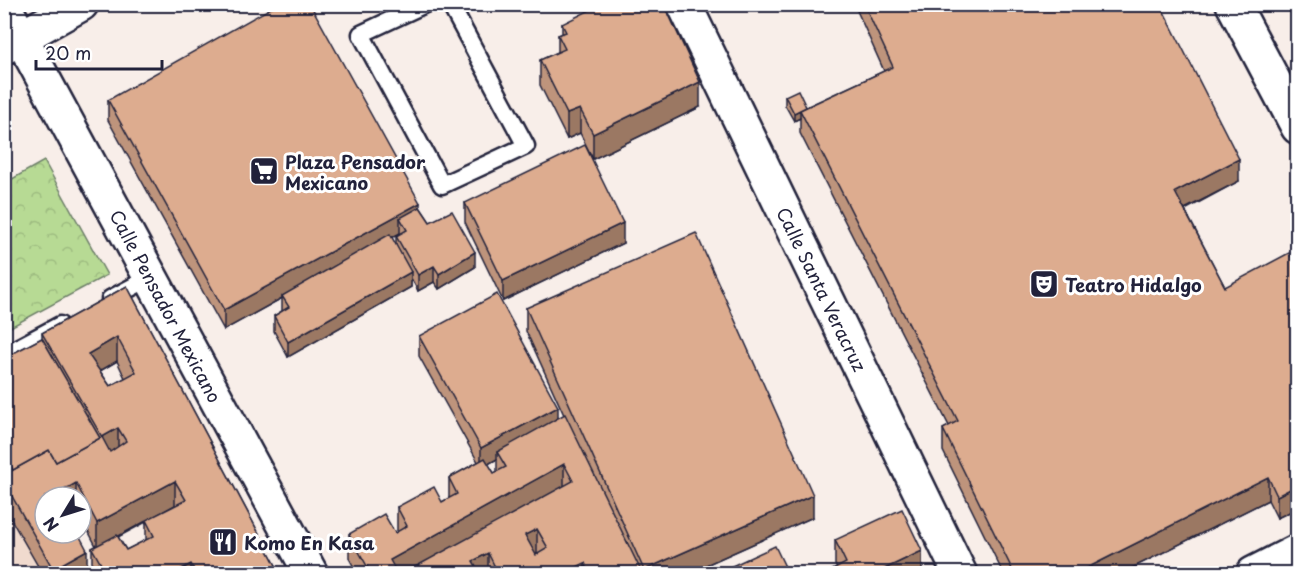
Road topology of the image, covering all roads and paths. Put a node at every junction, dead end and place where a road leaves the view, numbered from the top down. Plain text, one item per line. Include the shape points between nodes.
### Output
1 (81, 4) edge
2 (425, 4) edge
3 (450, 4) edge
4 (684, 4) edge
5 (1233, 4) edge
6 (4, 6) edge
7 (13, 42) edge
8 (1298, 127) edge
9 (151, 277) junction
10 (97, 306) edge
11 (77, 316) edge
12 (4, 355) edge
13 (1298, 551) edge
14 (311, 573) edge
15 (960, 573) edge
16 (1253, 573) edge

1 - 7 street
2 - 3 lane via 361,34 442,185 526,146
4 - 15 street, Calle Santa Veracruz
5 - 8 street
6 - 7 street, Calle Pensador Mexicano
7 - 9 street, Calle Pensador Mexicano
9 - 10 lane
9 - 14 street, Calle Pensador Mexicano
11 - 12 lane
13 - 16 street

